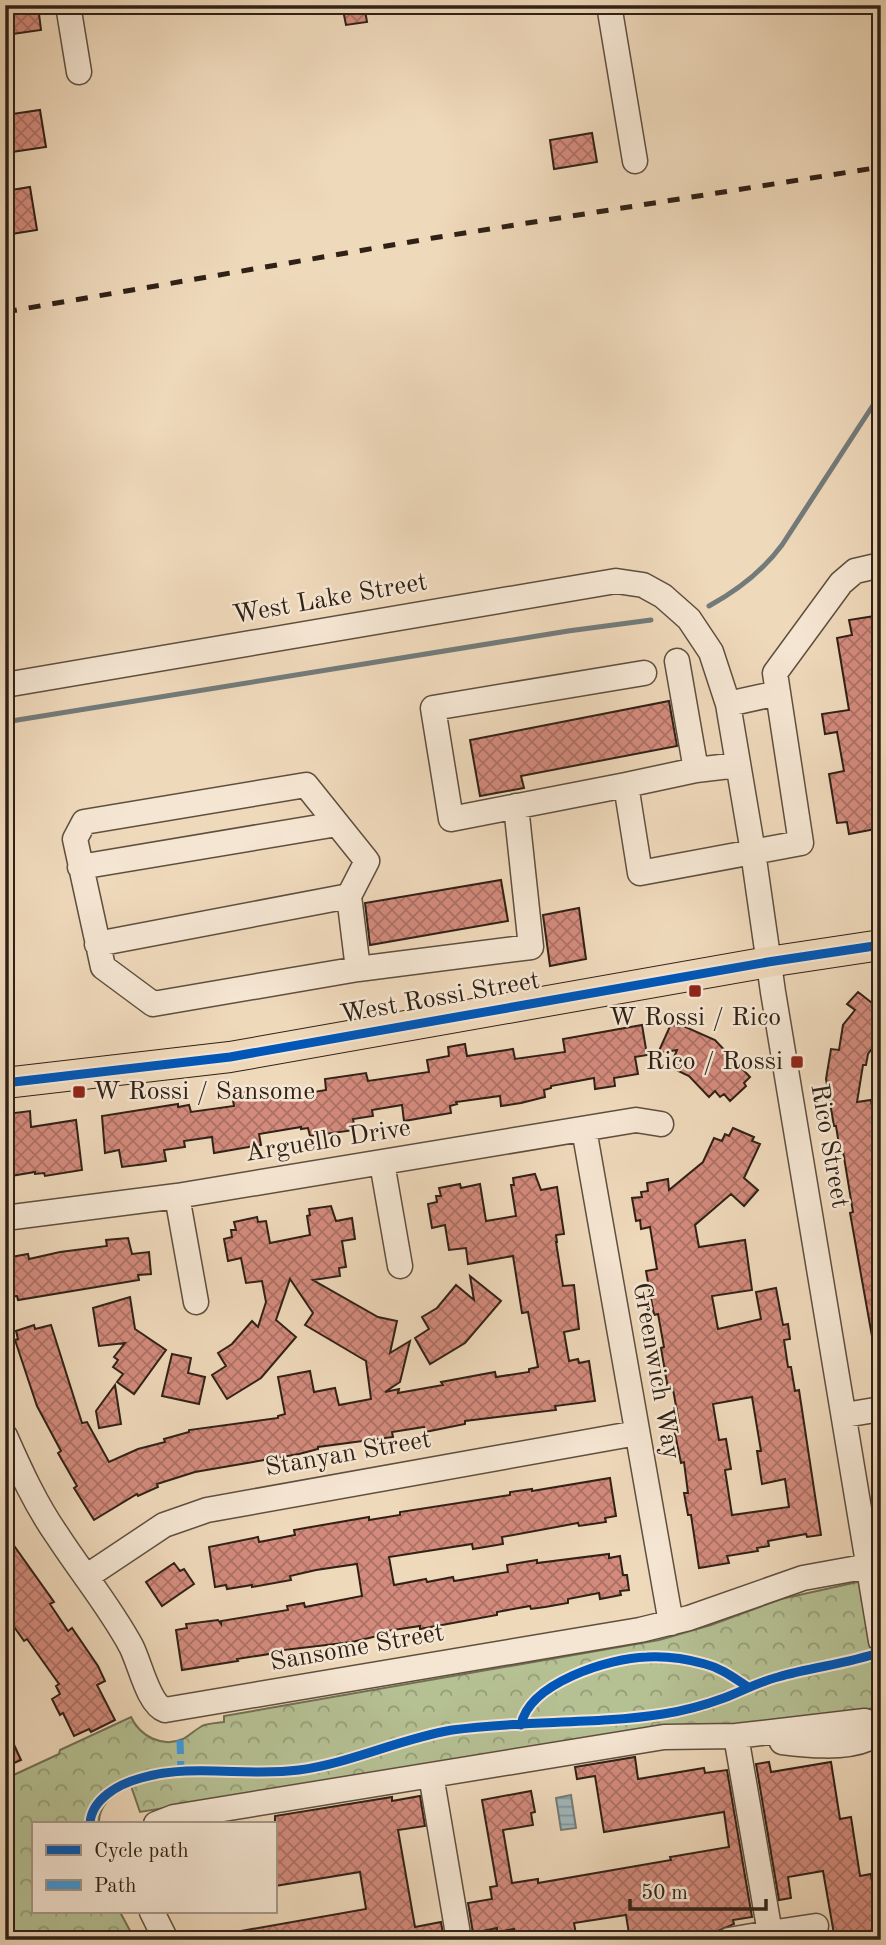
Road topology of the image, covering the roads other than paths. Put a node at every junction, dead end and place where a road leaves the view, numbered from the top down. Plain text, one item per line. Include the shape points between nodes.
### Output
1 (68, 5) edge
2 (609, 5) edge
3 (79, 72) dead end
4 (635, 161) dead end
5 (881, 565) edge
6 (663, 596) joint
7 (677, 661) dead end
8 (644, 673) dead end
9 (5, 685) edge
10 (778, 693) junction
11 (728, 704) junction
12 (738, 765) junction
13 (696, 770) junction
14 (626, 785) junction
15 (516, 806) junction
16 (337, 824) junction
17 (754, 852) junction
18 (80, 867) junction
19 (349, 896) junction
20 (97, 944) junction
21 (881, 945) edge
22 (768, 962) junction
23 (358, 969) junction
24 (5, 1083) edge
25 (661, 1124) dead end
26 (584, 1129) junction
27 (382, 1163) junction
28 (177, 1196) junction
29 (5, 1218) edge
30 (400, 1266) dead end
31 (196, 1302) dead end
32 (881, 1409) edge
33 (845, 1415) junction
34 (637, 1433) junction
35 (5, 1436) edge
36 (869, 1566) junction
37 (86, 1577) junction
38 (671, 1623) junction
39 (881, 1641) edge
40 (881, 1728) edge
41 (736, 1736) junction
42 (431, 1775) junction
43 (161, 1822) edge
44 (152, 1913) edge
45 (816, 1926) dead end
46 (770, 1933) junction
47 (166, 1940) edge
48 (459, 1940) edge
49 (729, 1940) edge

1 - 3 street
2 - 4 street
5 - 10 street via 855,571 841,583 775,673
6 - 9 street, West Lake Street via 643,585 616,581
6 - 11 street, Rico Street via 689,619 711,652
7 - 13 street
8 - 15 street via 433,708 452,818
10 - 11 street
10 - 17 street via 802,843
11 - 12 street, Rico Street
12 - 13 street
12 - 17 street, Rico Street
13 - 14 street
14 - 15 street
14 - 17 street via 640,873
15 - 23 street via 531,947
16 - 18 street
16 - 18 street via 306,785 84,822 75,839
16 - 19 street via 367,861
17 - 22 street, Rico Street
18 - 20 street
19 - 20 street
19 - 23 street
20 - 23 street via 103,967 153,1004
21 - 22 main road, West Rossi Street
22 - 24 main road, West Rossi Street via 230,1057
22 - 33 street, Rico Street
25 - 26 street, Arguello Drive via 636,1120
26 - 27 street, Arguello Drive
26 - 34 street, Greenwich Way
27 - 28 street, Arguello Drive
27 - 30 street
28 - 29 street, Arguello Drive
28 - 31 street
32 - 33 street
33 - 36 street, Rico Street
34 - 37 street, Stanyan Street via 207,1510 164,1525
34 - 38 street, Greenwich Way
35 - 37 street, Sansome Street via 46,1517
36 - 38 street, Sansome Street via 803,1578
36 - 39 street, Rico Street
37 - 38 street, Sansome Street via 128,1641 156,1705 165,1710
40 - 41 street via 865,1721
41 - 42 street via 664,1737
41 - 46 street
42 - 43 street
42 - 48 street
44 - 47 street
45 - 46 street
46 - 49 street

